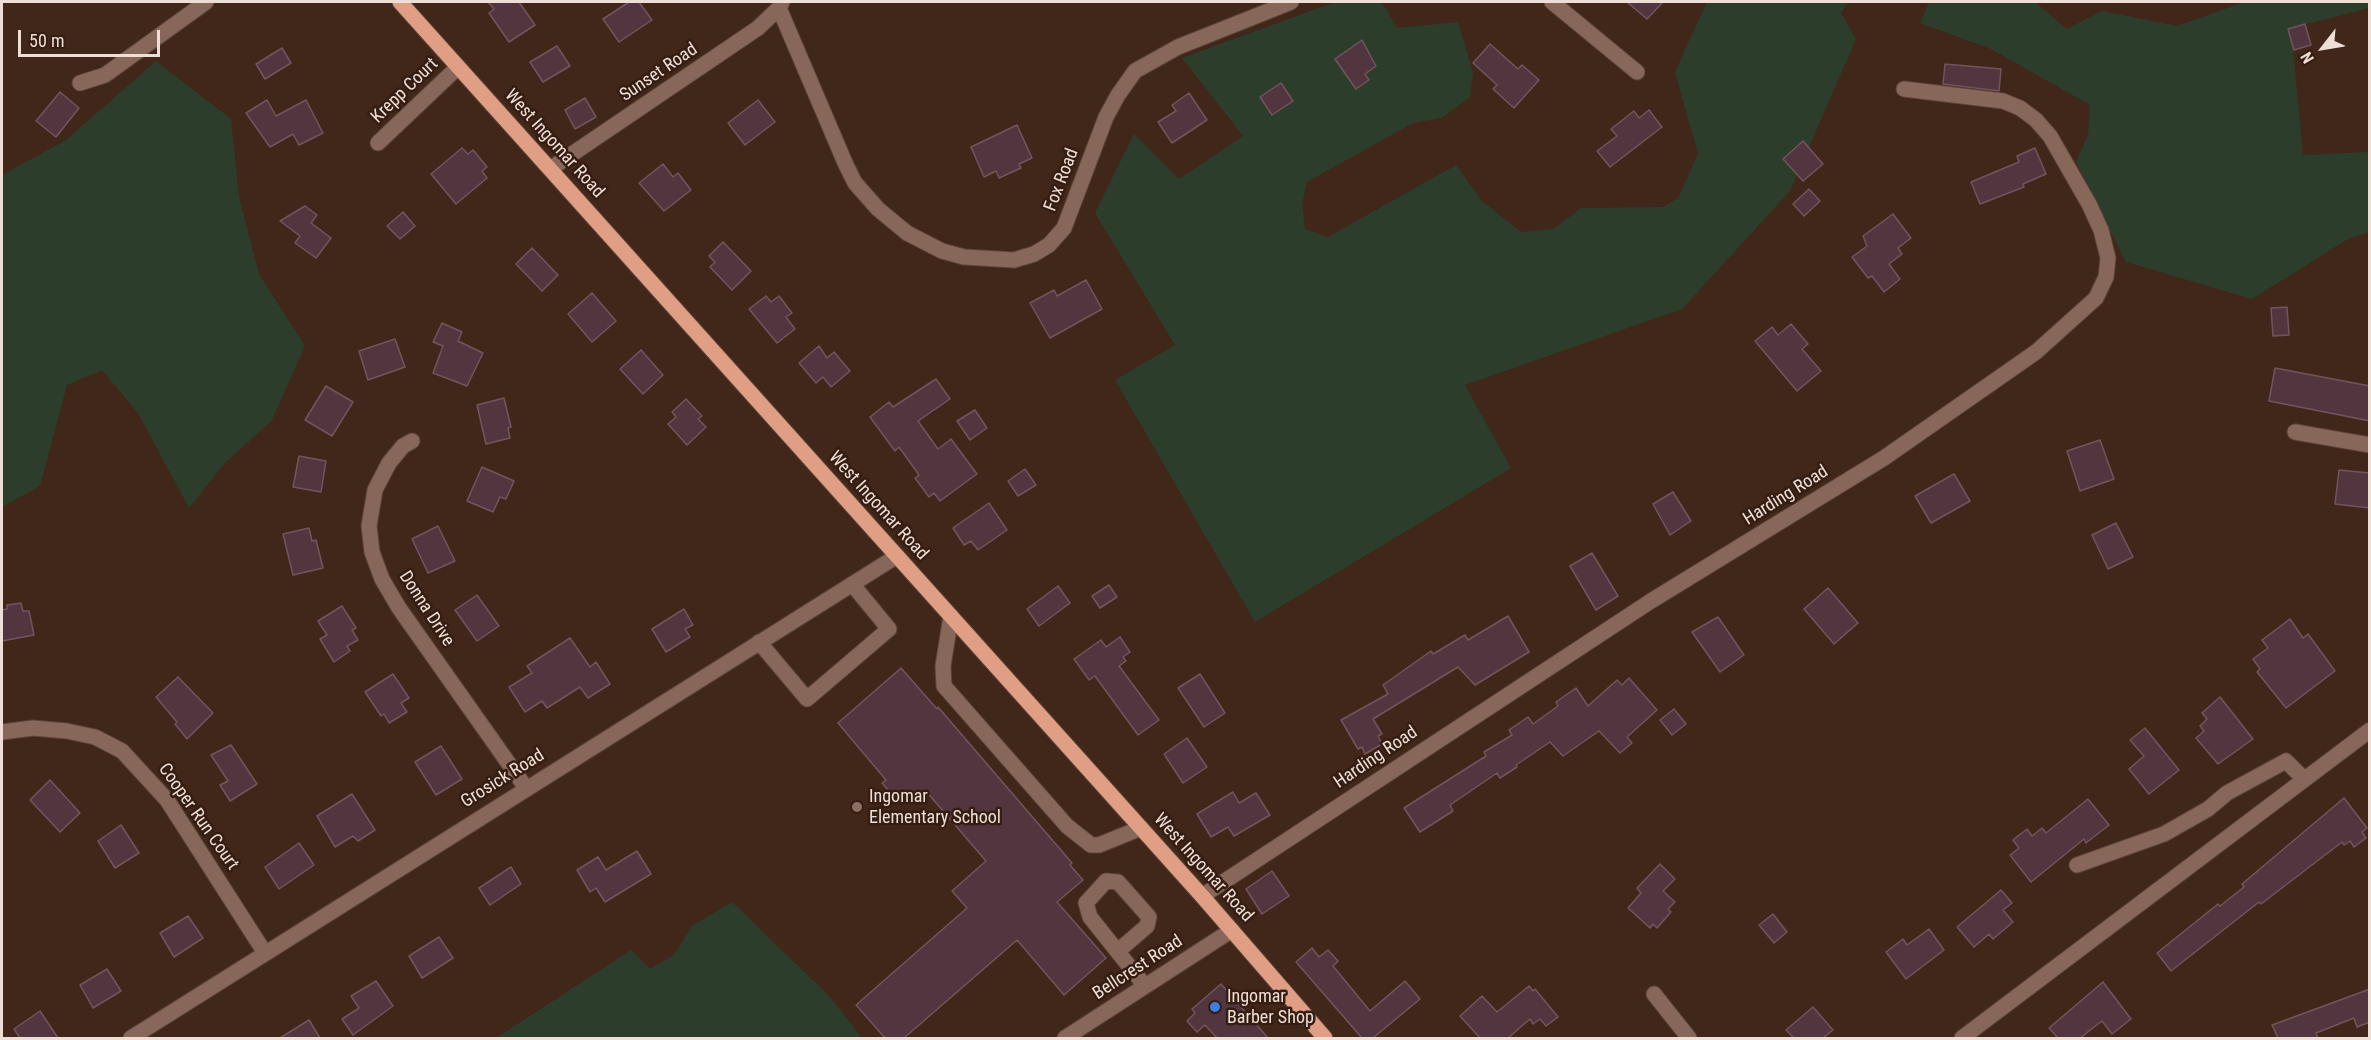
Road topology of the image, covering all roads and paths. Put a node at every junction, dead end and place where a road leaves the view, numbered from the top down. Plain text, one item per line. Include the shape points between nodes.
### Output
1 (206, 2) edge
2 (400, 2) edge
3 (1291, 2) edge
4 (1552, 2) edge
5 (781, 5) edge
6 (458, 67) junction
7 (1637, 72) dead end
8 (80, 83) dead end
9 (1904, 88) dead end
10 (378, 143) dead end
11 (550, 169) junction
12 (2295, 432) dead end
13 (412, 441) dead end
14 (2370, 445) edge
15 (897, 556) junction
16 (852, 584) junction
17 (951, 616) junction
18 (759, 642) junction
19 (2370, 730) edge
20 (2, 732) edge
21 (2304, 779) junction
22 (526, 788) junction
23 (1141, 828) junction
24 (2077, 865) dead end
25 (1202, 896) junction
26 (1232, 930) junction
27 (1118, 951) junction
28 (265, 953) junction
29 (1145, 986) junction
30 (1654, 994) dead end
31 (131, 1038) edge
32 (1065, 1038) edge
33 (1325, 1038) edge
34 (1689, 1038) edge
35 (1962, 1038) edge

1 - 8 street via 105,75
2 - 6 main road, West Ingomar Road
3 - 5 street, Fox Road via 1179,47 1135,71 1106,117 1064,228 1049,245 1014,260 972,258 942,251 907,233 878,209 855,183 846,165
4 - 7 street
5 - 11 street, Sunset Road via 744,38
6 - 10 street, Krepp Court
6 - 11 main road, West Ingomar Road
9 - 25 street, Harding Road via 2003,101 2036,120 2050,136 2101,230 2108,258 2106,277 2096,298 2036,352 1884,458 1641,607
11 - 15 main road, West Ingomar Road
12 - 14 street
13 - 22 street, Donna Drive via 389,463 375,490 369,526 372,552 399,608
15 - 16 street, Grosick Road
15 - 17 main road, West Ingomar Road
16 - 18 street, Grosick Road
16 - 18 street via 889,629 807,699
17 - 23 main road, West Ingomar Road
17 - 23 street via 944,686 1067,826 1091,845
18 - 22 street, Grosick Road
19 - 21 street
20 - 28 street, Cooper Run Court via 33,728 68,731 94,737 122,751 167,800
21 - 24 street via 2286,761 2164,834
21 - 35 street
22 - 28 street, Grosick Road
23 - 25 main road, West Ingomar Road
25 - 26 main road, West Ingomar Road
26 - 29 street, Bellcrest Road
26 - 33 main road, West Ingomar Road
27 - 27 street via 1090,917 1086,903 1106,881 1118,882 1149,917 1147,926
27 - 29 street
28 - 31 street, Grosick Road
29 - 32 street, Bellcrest Road
30 - 34 street

